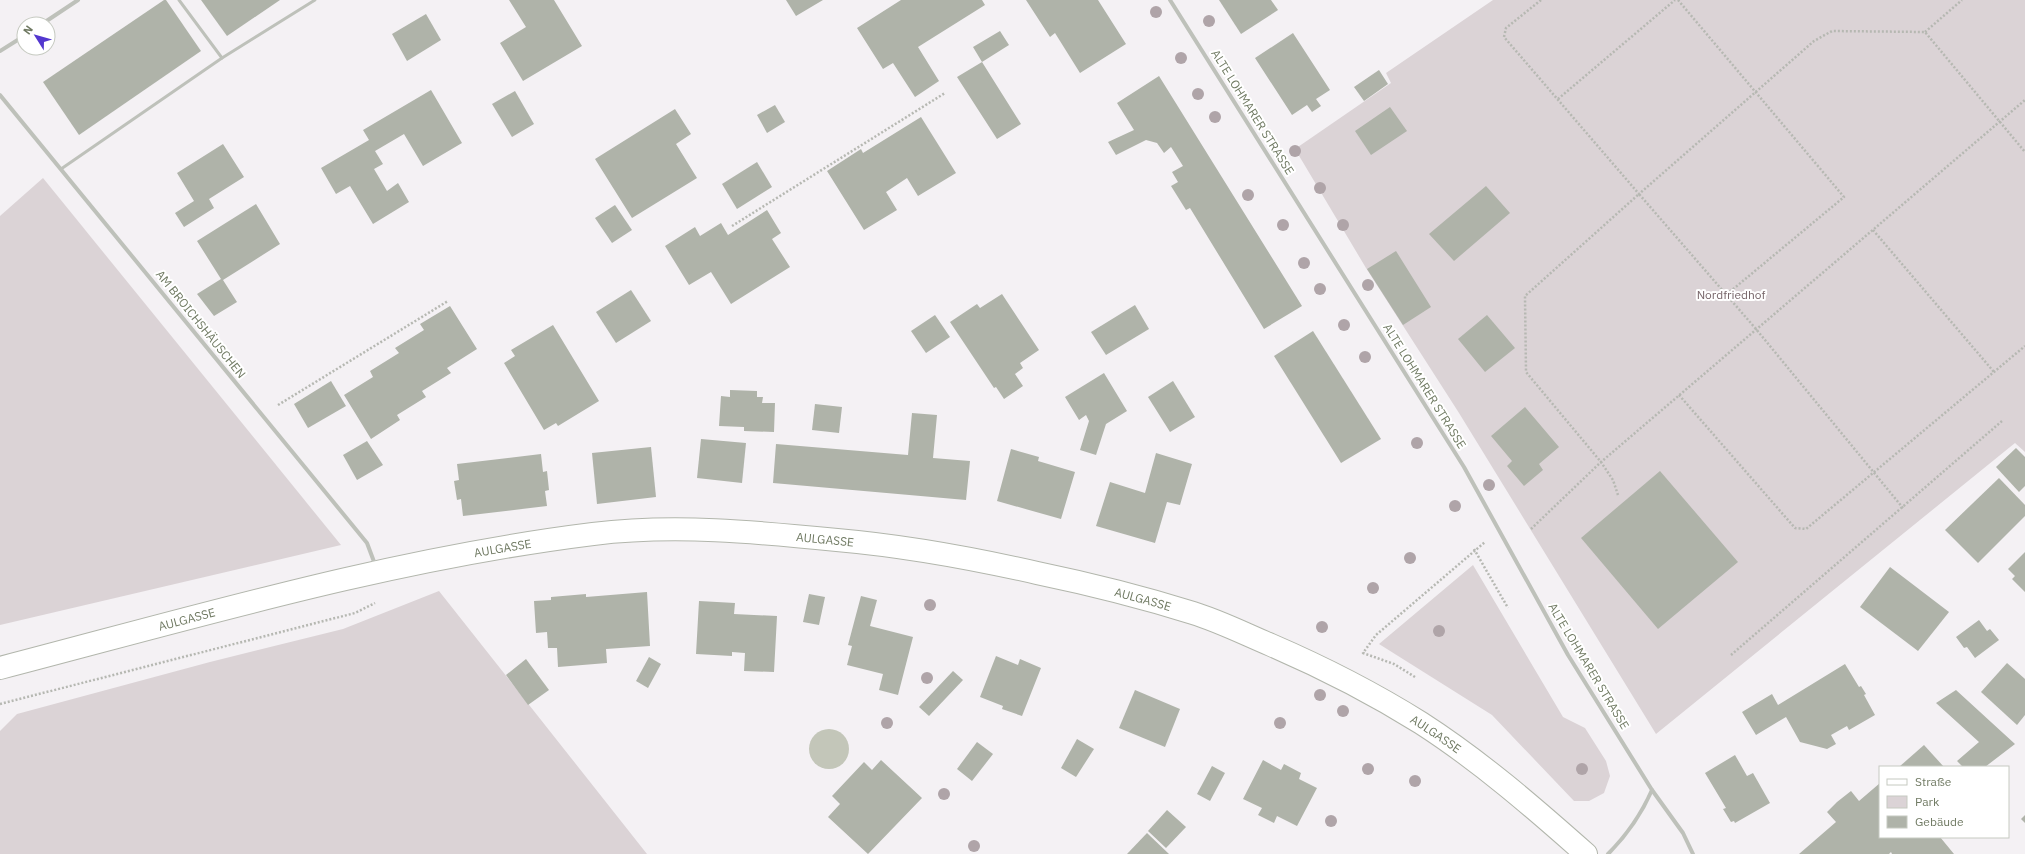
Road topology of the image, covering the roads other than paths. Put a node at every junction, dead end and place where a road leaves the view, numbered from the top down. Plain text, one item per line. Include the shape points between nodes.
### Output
1 (78, 0) edge
2 (179, 0) edge
3 (315, 0) edge
4 (1170, 0) edge
5 (54, 16) edge
6 (16, 41) edge
7 (0, 52) edge
8 (222, 58) junction
9 (0, 95) edge
10 (61, 169) junction
11 (377, 571) junction
12 (0, 668) edge
13 (1652, 790) junction
14 (1586, 854) edge
15 (1608, 854) edge
16 (1693, 854) edge

1 - 5 street
2 - 8 lane
3 - 8 lane
4 - 13 street, ALTE LOHMARER STRASSE via 1464,467 1568,655
6 - 7 street
8 - 10 lane
9 - 10 street, AM BROICHSHÄUSCHEN
10 - 11 street, AM BROICHSHÄUSCHEN via 367,542
11 - 12 main road, AULGASSE
11 - 14 main road, AULGASSE via 461,553 597,534 669,530 725,531 901,546 968,557 1108,588 1197,614 1344,679 1421,723 1467,756 1518,794
13 - 15 street via 1641,815 1621,842
13 - 16 street, ALTE LOHMARER STRASSE via 1683,833

